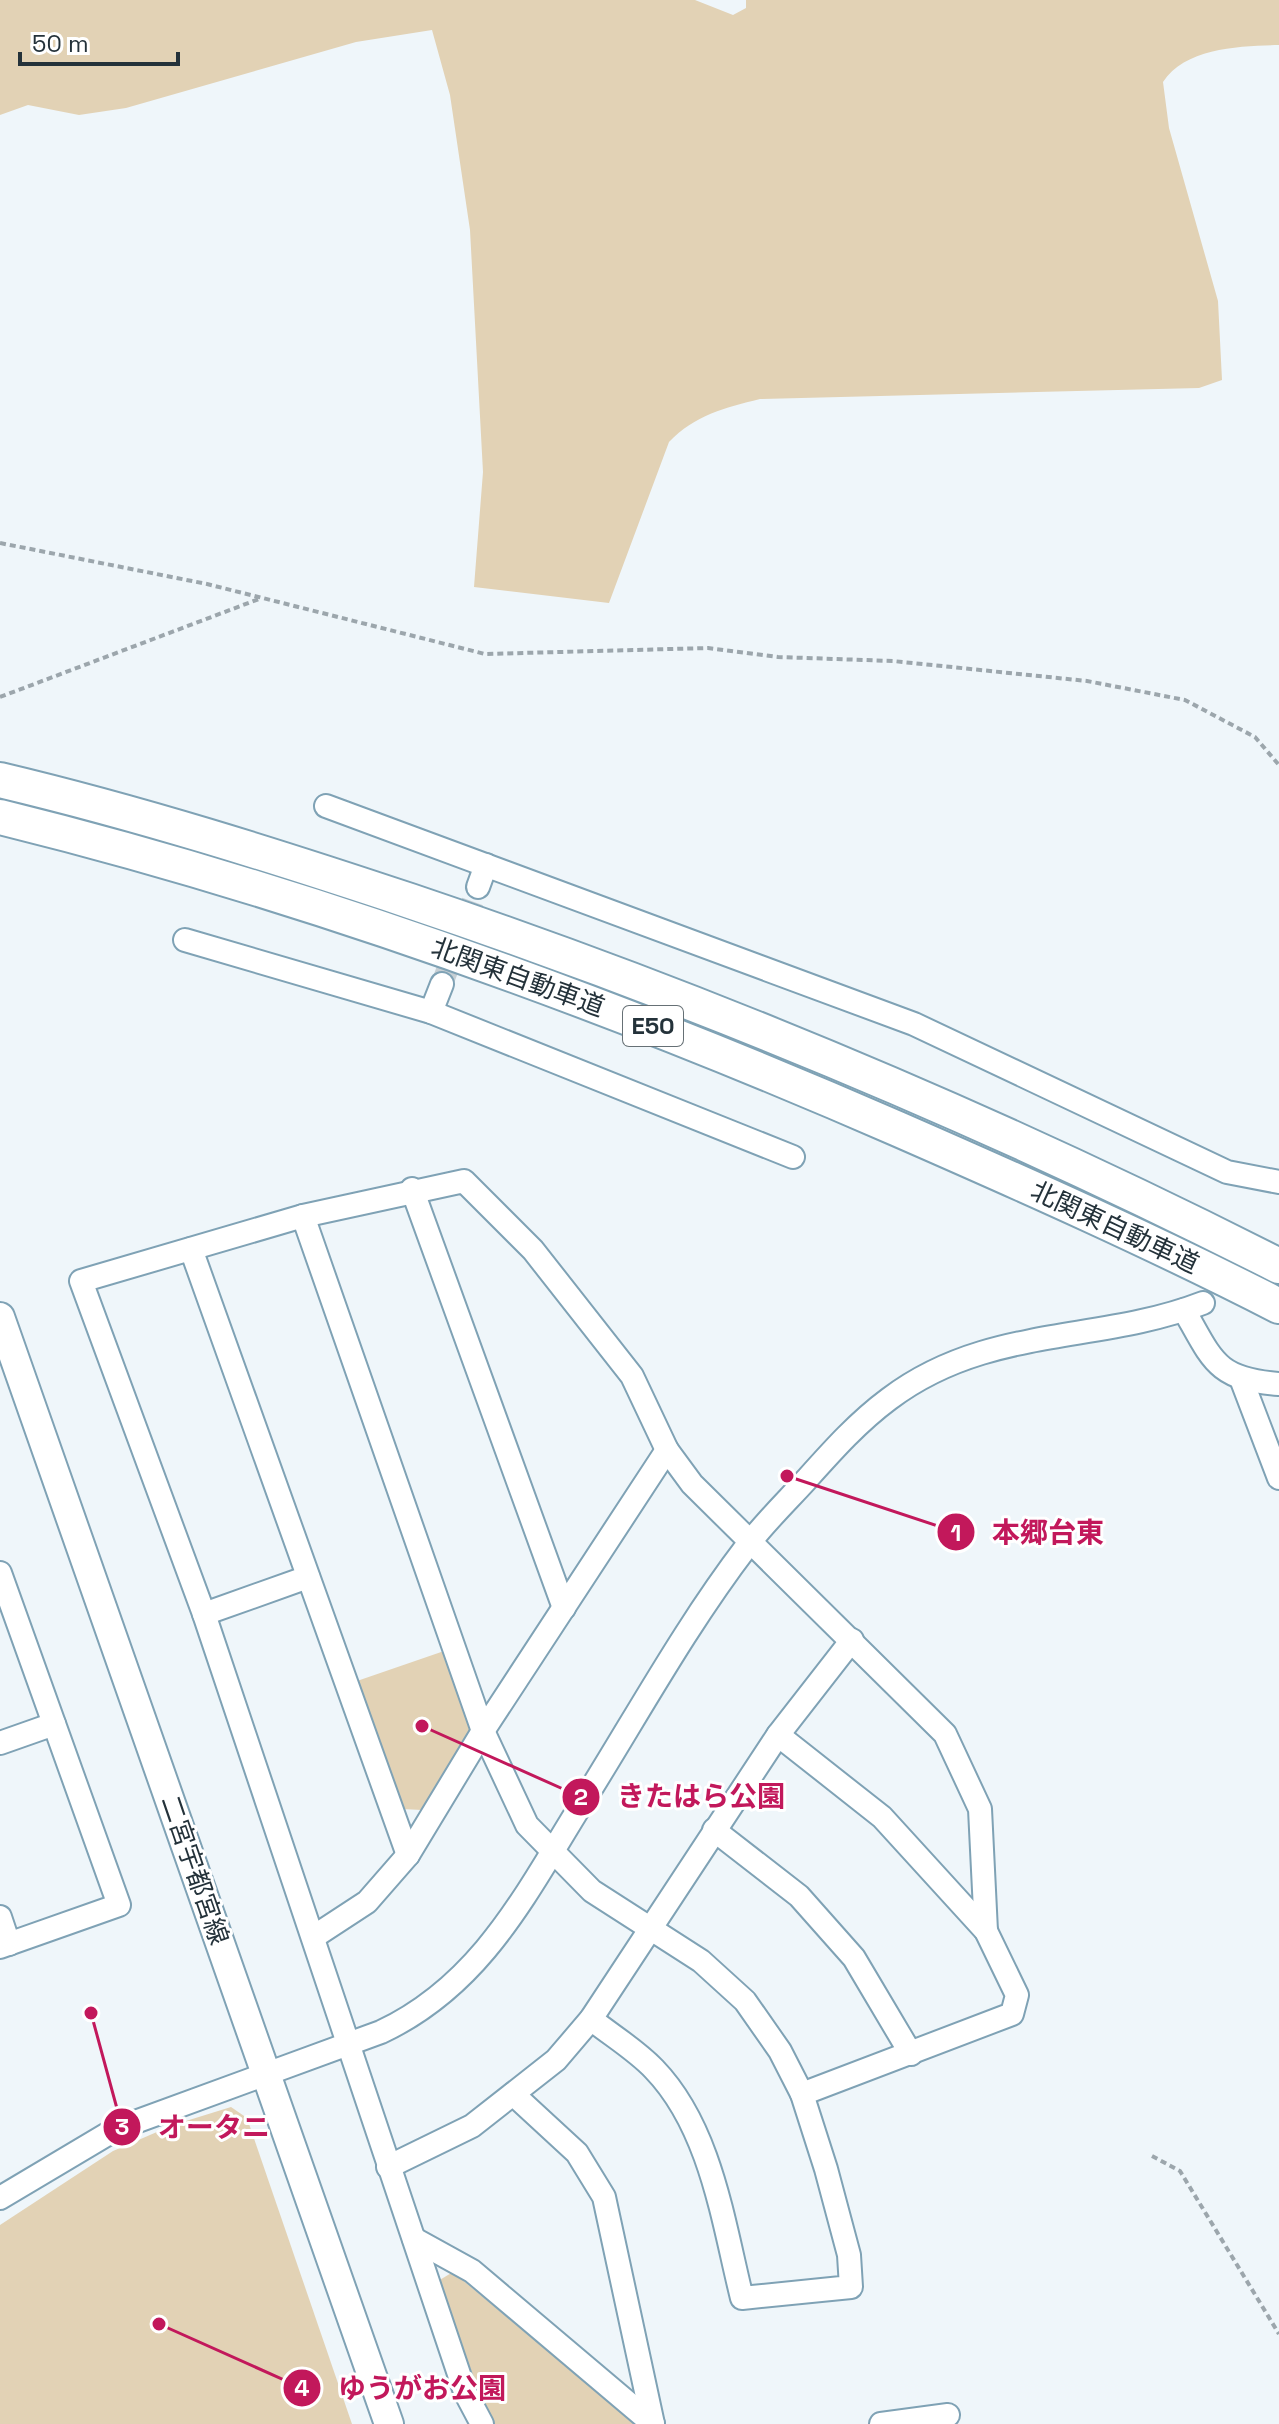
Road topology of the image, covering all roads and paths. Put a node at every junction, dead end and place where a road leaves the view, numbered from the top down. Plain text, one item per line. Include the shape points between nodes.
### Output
1 (0, 543) edge
2 (261, 598) junction
3 (0, 697) edge
4 (1279, 765) edge
5 (0, 780) edge
6 (326, 806) dead end
7 (0, 817) edge
8 (486, 865) junction
9 (478, 887) tunnel mouth
10 (185, 940) dead end
11 (442, 984) tunnel mouth
12 (431, 1012) junction
13 (793, 1157) dead end
14 (1279, 1182) edge
15 (412, 1189) junction
16 (303, 1216) junction
17 (191, 1249) junction
18 (1279, 1266) edge
19 (1279, 1306) edge
20 (0, 1317) edge
21 (1242, 1381) junction
22 (1279, 1384) edge
23 (667, 1450) junction
24 (1279, 1478) edge
25 (749, 1544) junction
26 (0, 1573) edge
27 (308, 1577) junction
28 (564, 1608) junction
29 (204, 1614) junction
30 (852, 1640) junction
31 (54, 1724) junction
32 (483, 1731) junction
33 (778, 1735) junction
34 (0, 1743) edge
35 (714, 1830) junction
36 (551, 1852) junction
37 (408, 1855) junction
38 (0, 1917) edge
39 (649, 1927) junction
40 (986, 1931) junction
41 (315, 1936) junction
42 (4, 1945) edge
43 (591, 2019) junction
44 (346, 2045) junction
45 (911, 2054) junction
46 (267, 2074) junction
47 (513, 2094) junction
48 (802, 2094) junction
49 (1152, 2156) dead end
50 (388, 2167) junction
51 (0, 2198) edge
52 (414, 2239) junction
53 (1279, 2334) edge
54 (948, 2415) dead end
55 (389, 2424) edge
56 (482, 2424) edge
57 (653, 2424) edge
58 (881, 2424) edge

1 - 2 path
2 - 3 path
2 - 4 path via 485,654 708,648 1087,681 1185,700 1255,737
5 - 18 highway, 北関東自動車道 / E50 via 296,863 683,999 1049,1156
6 - 8 street
7 - 19 highway, 北関東自動車道 / E50 via 284,896 670,1032 1029,1186
8 - 9 street
8 - 14 street via 914,1024 1227,1172
10 - 12 street
11 - 12 street
12 - 13 street
15 - 16 street
15 - 23 street via 464,1181 533,1250 632,1376
15 - 28 street
16 - 17 street
16 - 32 street
17 - 27 street
17 - 29 street via 81,1281
20 - 46 main road, 二宮宇都宮線
21 - 22 street
21 - 24 street
21 - 25 street via 1213,1361 1194,1306 998,1346 916,1380 856,1426
23 - 25 street
23 - 28 street
25 - 30 street
25 - 36 street
26 - 31 street
27 - 29 street
27 - 37 street
28 - 32 street
29 - 41 street
30 - 33 street
30 - 40 street via 945,1734 968,1777 980,1809
31 - 34 street
31 - 42 street via 119,1905
32 - 36 street via 527,1825
32 - 37 street
33 - 35 street
33 - 40 street via 882,1817
35 - 39 street
35 - 45 street via 799,1896 854,1958
36 - 39 street via 592,1891
36 - 44 street via 498,1935 440,1998 415,2016
37 - 41 street via 367,1902
38 - 42 street
39 - 43 street
39 - 48 street via 701,1961 745,2001
40 - 45 street via 1017,1995 1012,2014
41 - 44 street
43 - 47 street via 556,2060
43 - 48 street via 654,2069 688,2117 714,2184 742,2298 851,2287 849,2255
44 - 46 street
44 - 50 street
45 - 48 street
46 - 51 street via 116,2129
46 - 55 main road, 二宮宇都宮線
47 - 50 street via 472,2126
47 - 57 street via 577,2153 604,2197
49 - 53 path via 1180,2171
50 - 52 street
52 - 56 street via 465,2392
52 - 57 street via 472,2271
54 - 58 street

